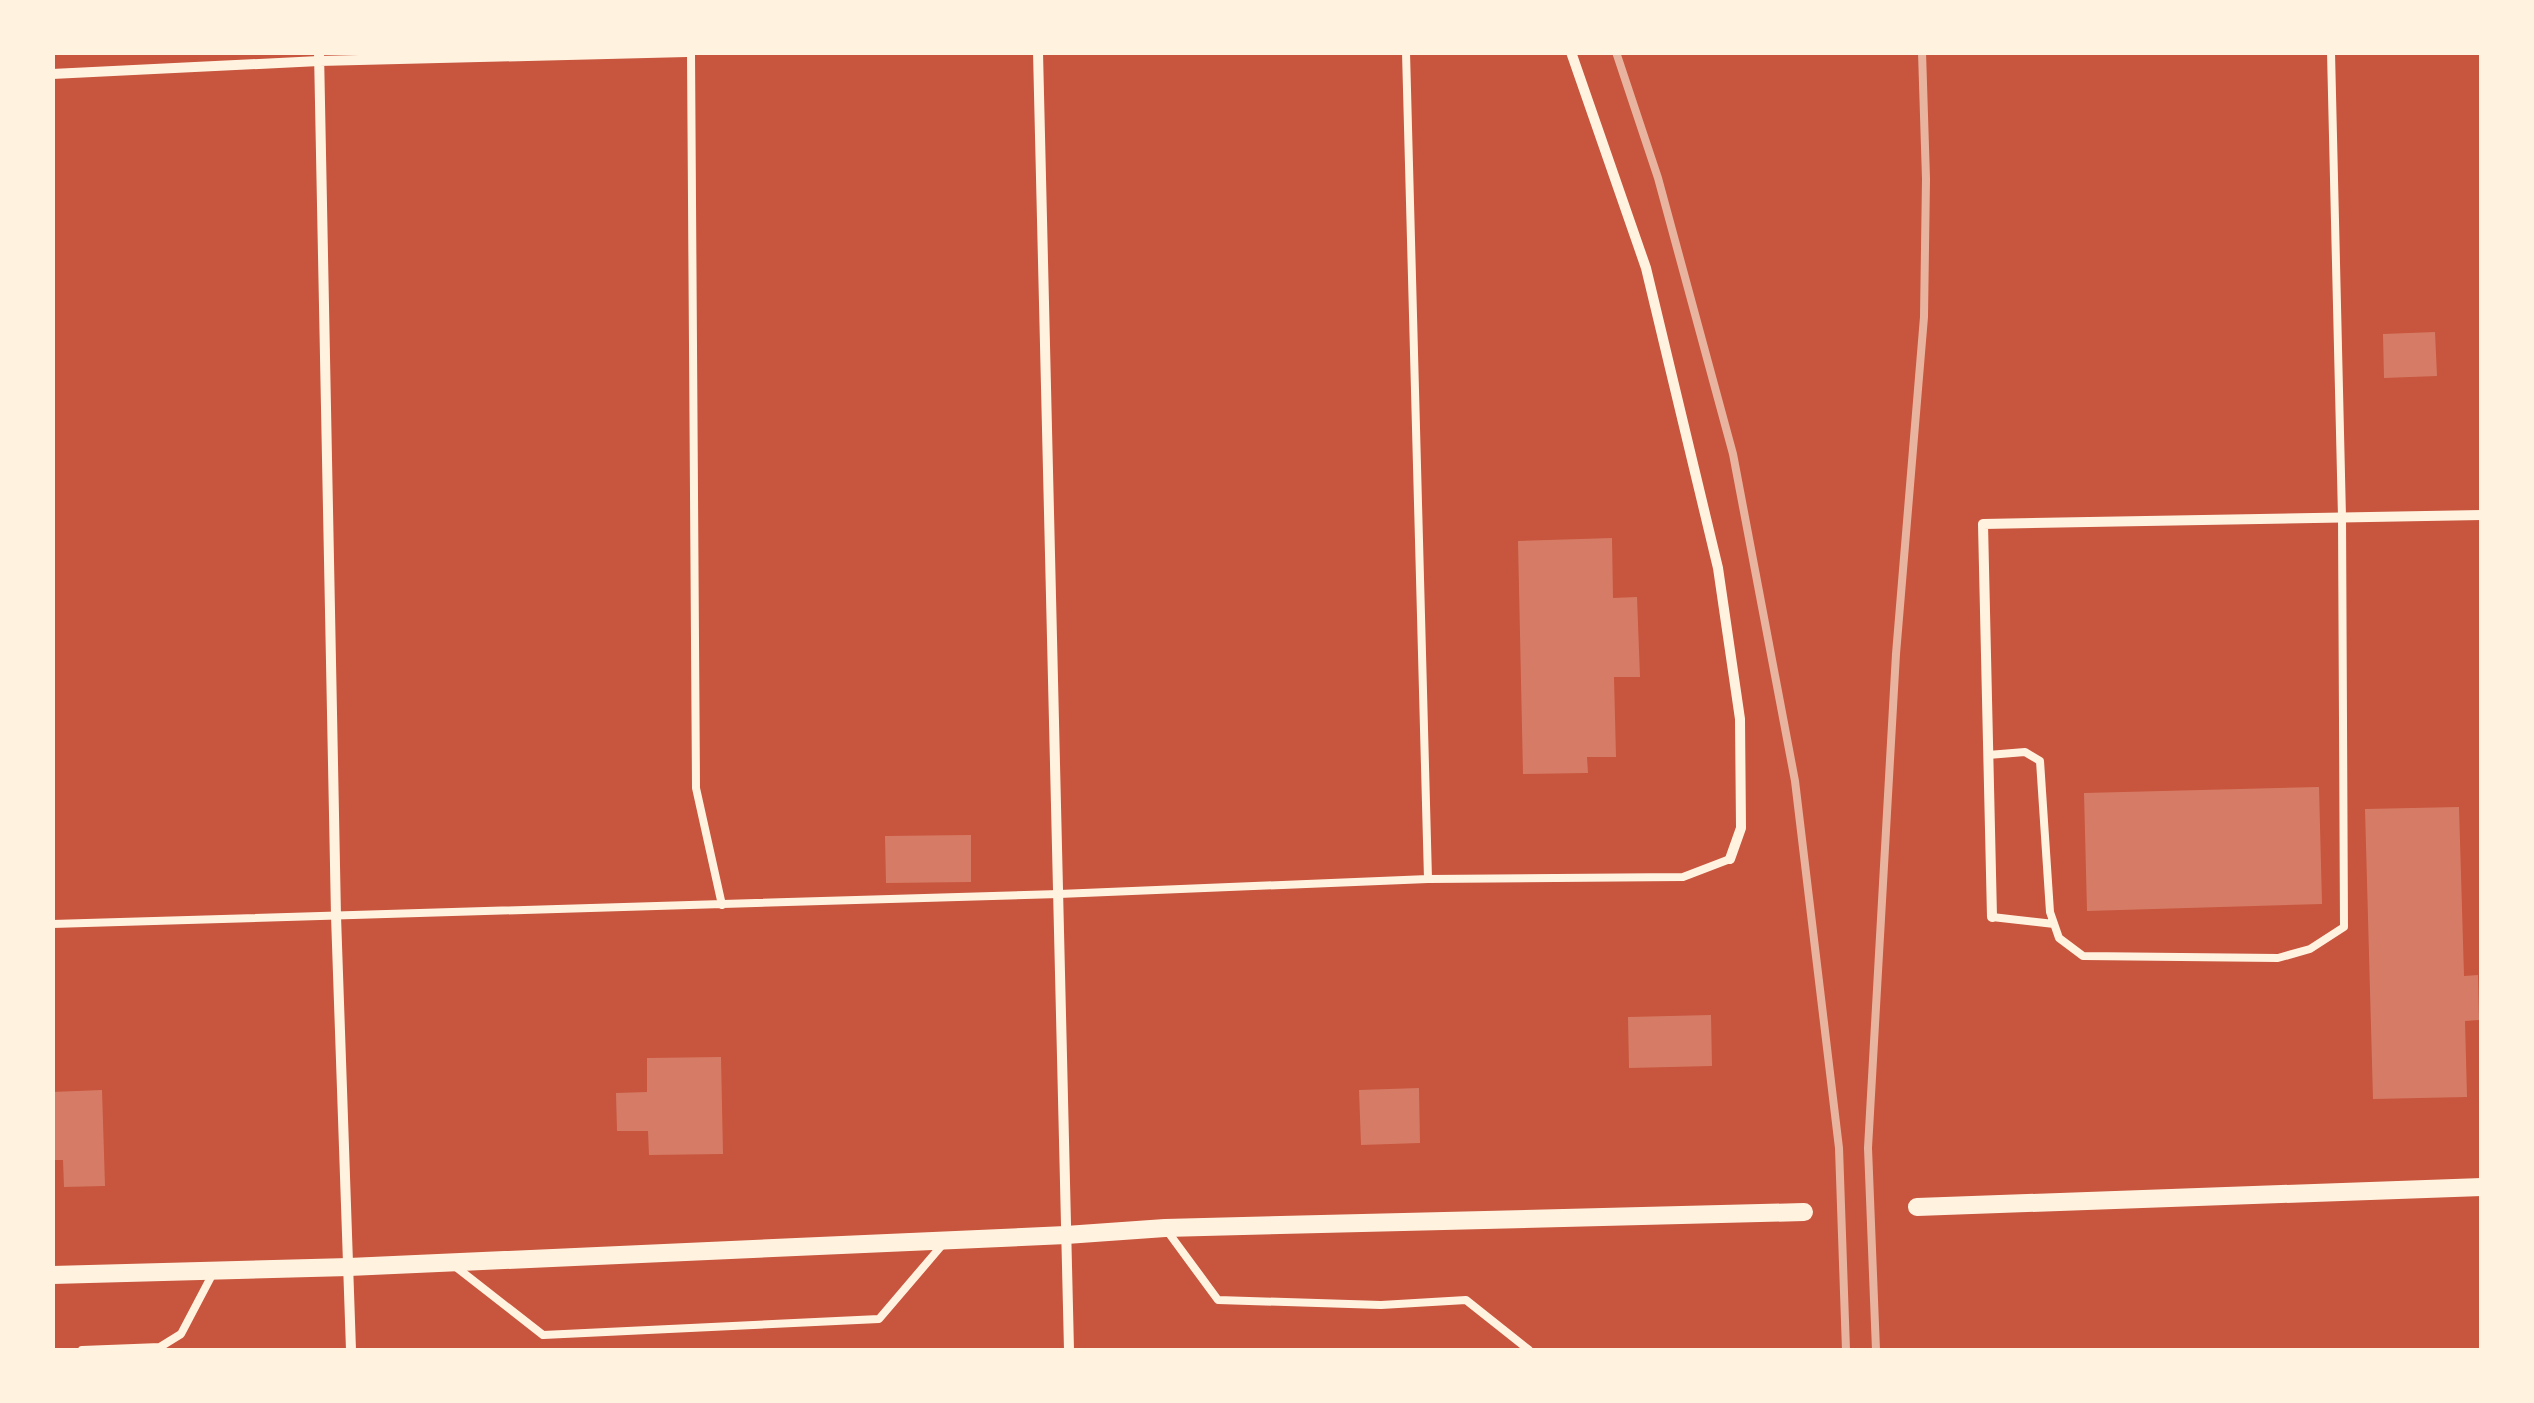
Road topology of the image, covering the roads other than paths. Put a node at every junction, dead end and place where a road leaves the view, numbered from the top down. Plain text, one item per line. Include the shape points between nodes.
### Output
1 (689, 52) edge
2 (1038, 52) edge
3 (1406, 52) edge
4 (1571, 52) edge
5 (2332, 52) edge
6 (319, 57) edge
7 (52, 74) edge
8 (2482, 515) edge
9 (2342, 517) junction
10 (1988, 755) junction
11 (1730, 859) joint
12 (1428, 880) junction
13 (1059, 894) junction
14 (722, 905) junction
15 (336, 916) junction
16 (1992, 918) joint
17 (52, 924) edge
18 (2054, 924) junction
19 (2482, 1187) edge
20 (1917, 1207) dead end
21 (1804, 1212) dead end
22 (1165, 1228) junction
23 (1066, 1235) junction
24 (946, 1240) junction
25 (449, 1262) junction
26 (349, 1267) junction
27 (214, 1270) junction
28 (52, 1275) edge
29 (82, 1350) edge
30 (352, 1350) edge
31 (1069, 1350) edge
32 (1528, 1350) edge

1 - 6 street
1 - 14 lane via 696,788
2 - 13 street
3 - 12 lane
4 - 11 street via 1646,268 1718,568 1740,719 1741,828
5 - 9 lane
6 - 7 street
6 - 15 street
8 - 9 street
9 - 10 street via 1983,524
9 - 18 lane via 2344,927 2310,949 2278,958 2082,956 2059,938
10 - 16 street
10 - 18 lane via 2026,752 2040,761
11 - 12 lane via 1682,878
12 - 13 lane
13 - 14 lane
13 - 23 street
14 - 15 lane
15 - 17 lane
15 - 26 street
16 - 18 lane
19 - 20 street
21 - 22 street
22 - 23 street
22 - 32 lane via 1218,1300 1466,1300
23 - 24 street
23 - 31 street
24 - 25 street
24 - 25 lane via 879,1319 543,1335
25 - 26 street
26 - 27 street
26 - 30 street
27 - 28 street
27 - 29 lane via 181,1334 160,1347

